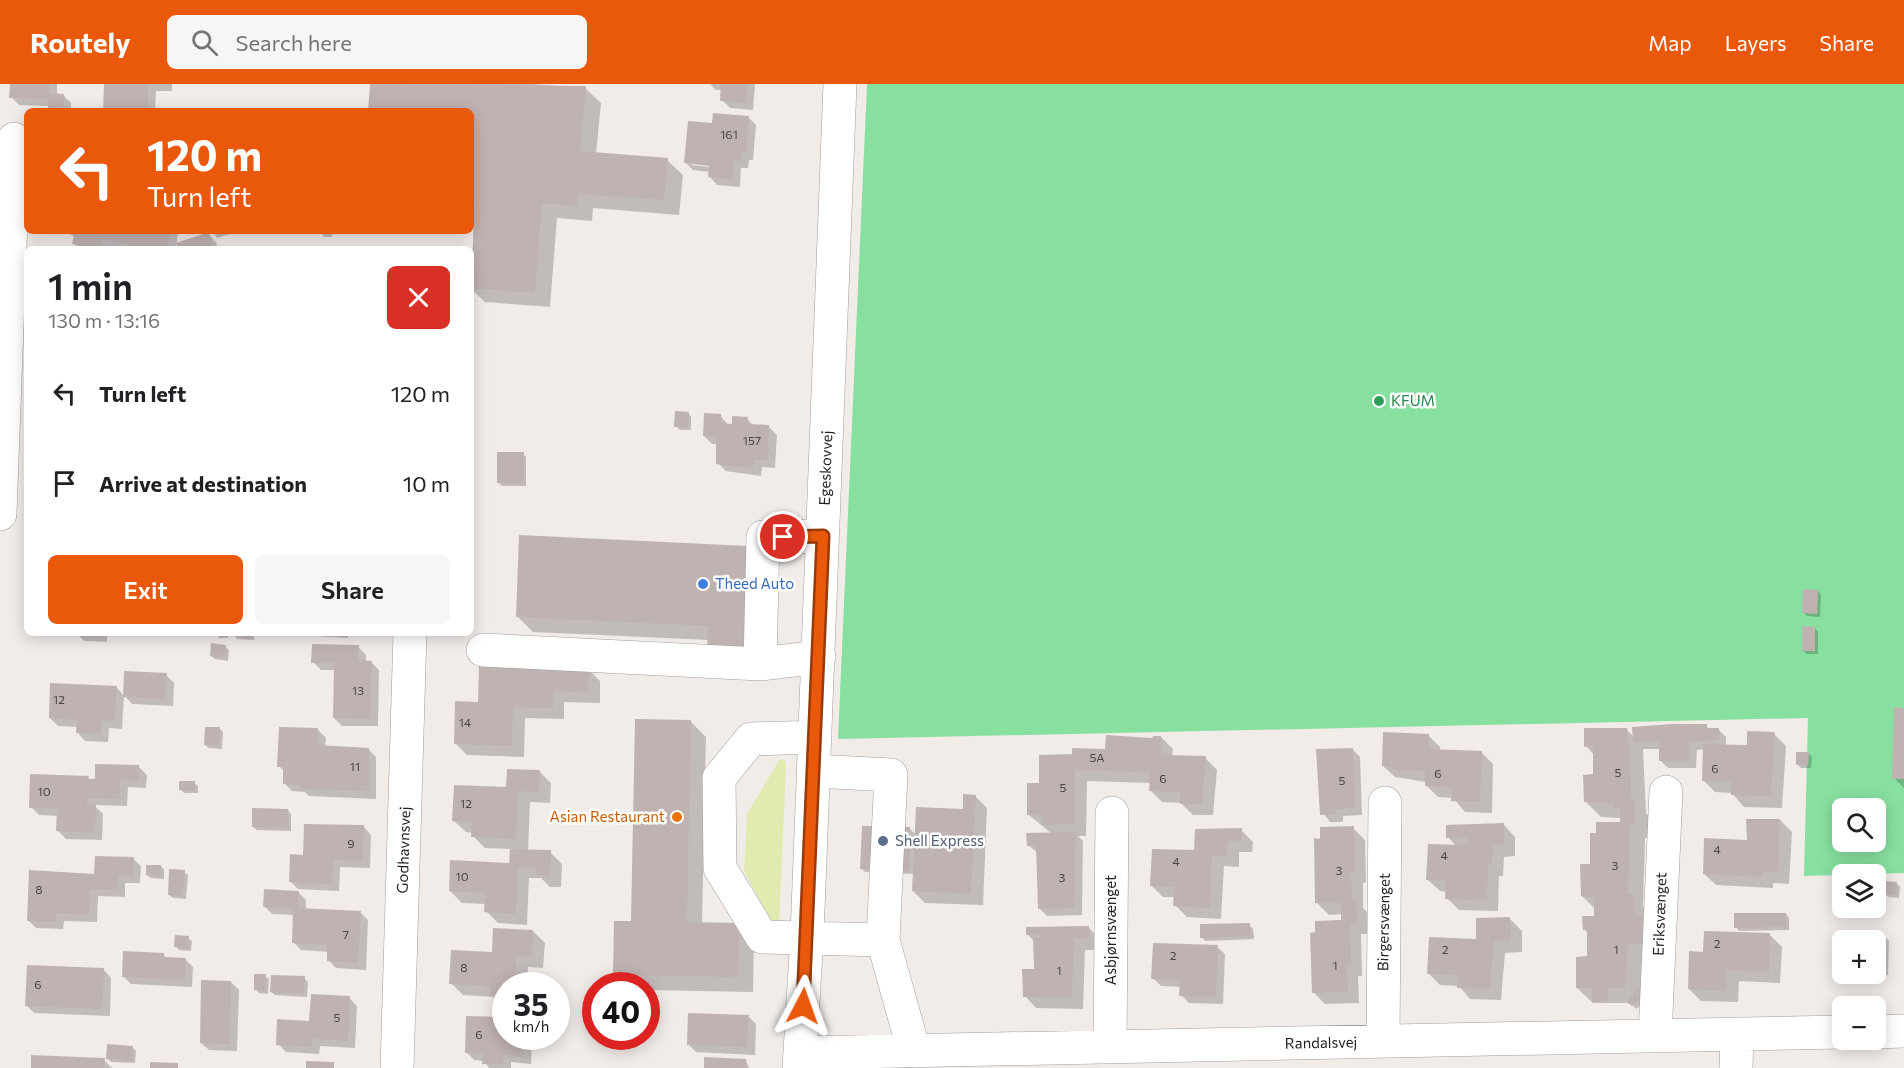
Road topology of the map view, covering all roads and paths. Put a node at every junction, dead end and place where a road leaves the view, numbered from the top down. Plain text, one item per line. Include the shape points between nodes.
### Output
1 (840, 84) edge
2 (14, 139) edge
3 (0, 514) edge
4 (823, 536) junction
5 (411, 636) edge
6 (483, 650) dead end
7 (819, 657) junction
8 (760, 664) junction
9 (816, 737) junction
10 (814, 771) junction
11 (1666, 792) dead end
12 (1385, 803) dead end
13 (1112, 813) dead end
14 (807, 936) junction
15 (883, 940) junction
16 (1904, 1031) edge
17 (1832, 1032) edge
18 (1886, 1032) edge
19 (1737, 1034) junction
20 (1655, 1036) junction
21 (1383, 1041) junction
22 (1110, 1047) junction
23 (914, 1051) junction
24 (1189, 1057) edge
25 (800, 1060) edge
26 (397, 1068) edge
27 (1736, 1068) edge

1 - 4 street, Egeskovvej
2 - 3 street
4 - 7 street, Egeskovvej
4 - 8 street via 763,537
5 - 26 street, Godhavnsvej
6 - 8 street
7 - 8 street
7 - 9 street, Egeskovvej
9 - 10 street, Egeskovvej
9 - 14 street via 751,739 719,778 720,868 762,937
10 - 14 street, Egeskovvej
10 - 15 street via 891,775
11 - 20 street, Eriksvænget
12 - 21 street, Birgersvænget
13 - 22 street, Asbjørnsvænget
14 - 15 street
14 - 25 street, Egeskovvej
15 - 23 street
16 - 18 street
17 - 19 street, Randalsvej
19 - 20 street, Randalsvej
19 - 27 street
20 - 21 street, Randalsvej
21 - 24 street, Randalsvej
22 - 23 street, Randalsvej
22 - 24 street, Randalsvej
23 - 25 street, Randalsvej

